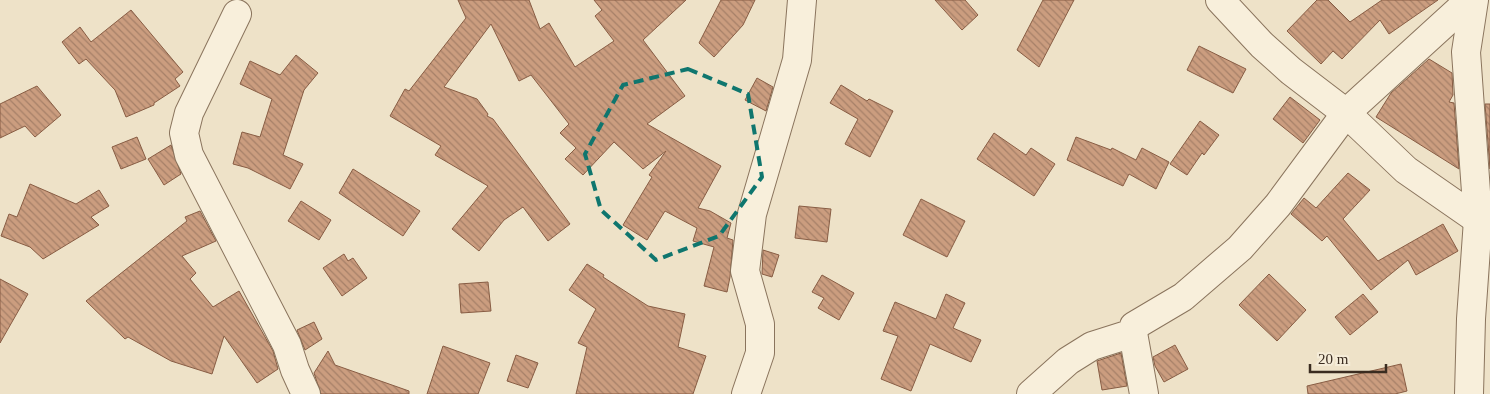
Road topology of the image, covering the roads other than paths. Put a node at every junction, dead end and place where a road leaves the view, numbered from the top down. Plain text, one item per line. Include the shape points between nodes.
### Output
1 (802, 0) edge
2 (1220, 0) edge
3 (1472, 0) edge
4 (237, 14) dead end
5 (1346, 113) junction
6 (1478, 220) junction
7 (1133, 333) junction
8 (306, 394) edge
9 (746, 394) edge
10 (1031, 394) edge
11 (1144, 394) edge
12 (1469, 394) edge

1 - 9 street via 797,60 752,214 745,272 760,324 760,353
2 - 5 street via 1269,52
3 - 5 street
3 - 6 street via 1466,52
4 - 8 street via 189,113 184,133 189,155 287,345
5 - 6 street via 1406,170
5 - 7 street via 1278,205 1240,248 1183,296 1134,326
6 - 12 street
7 - 10 street via 1092,346 1068,361
7 - 11 street

